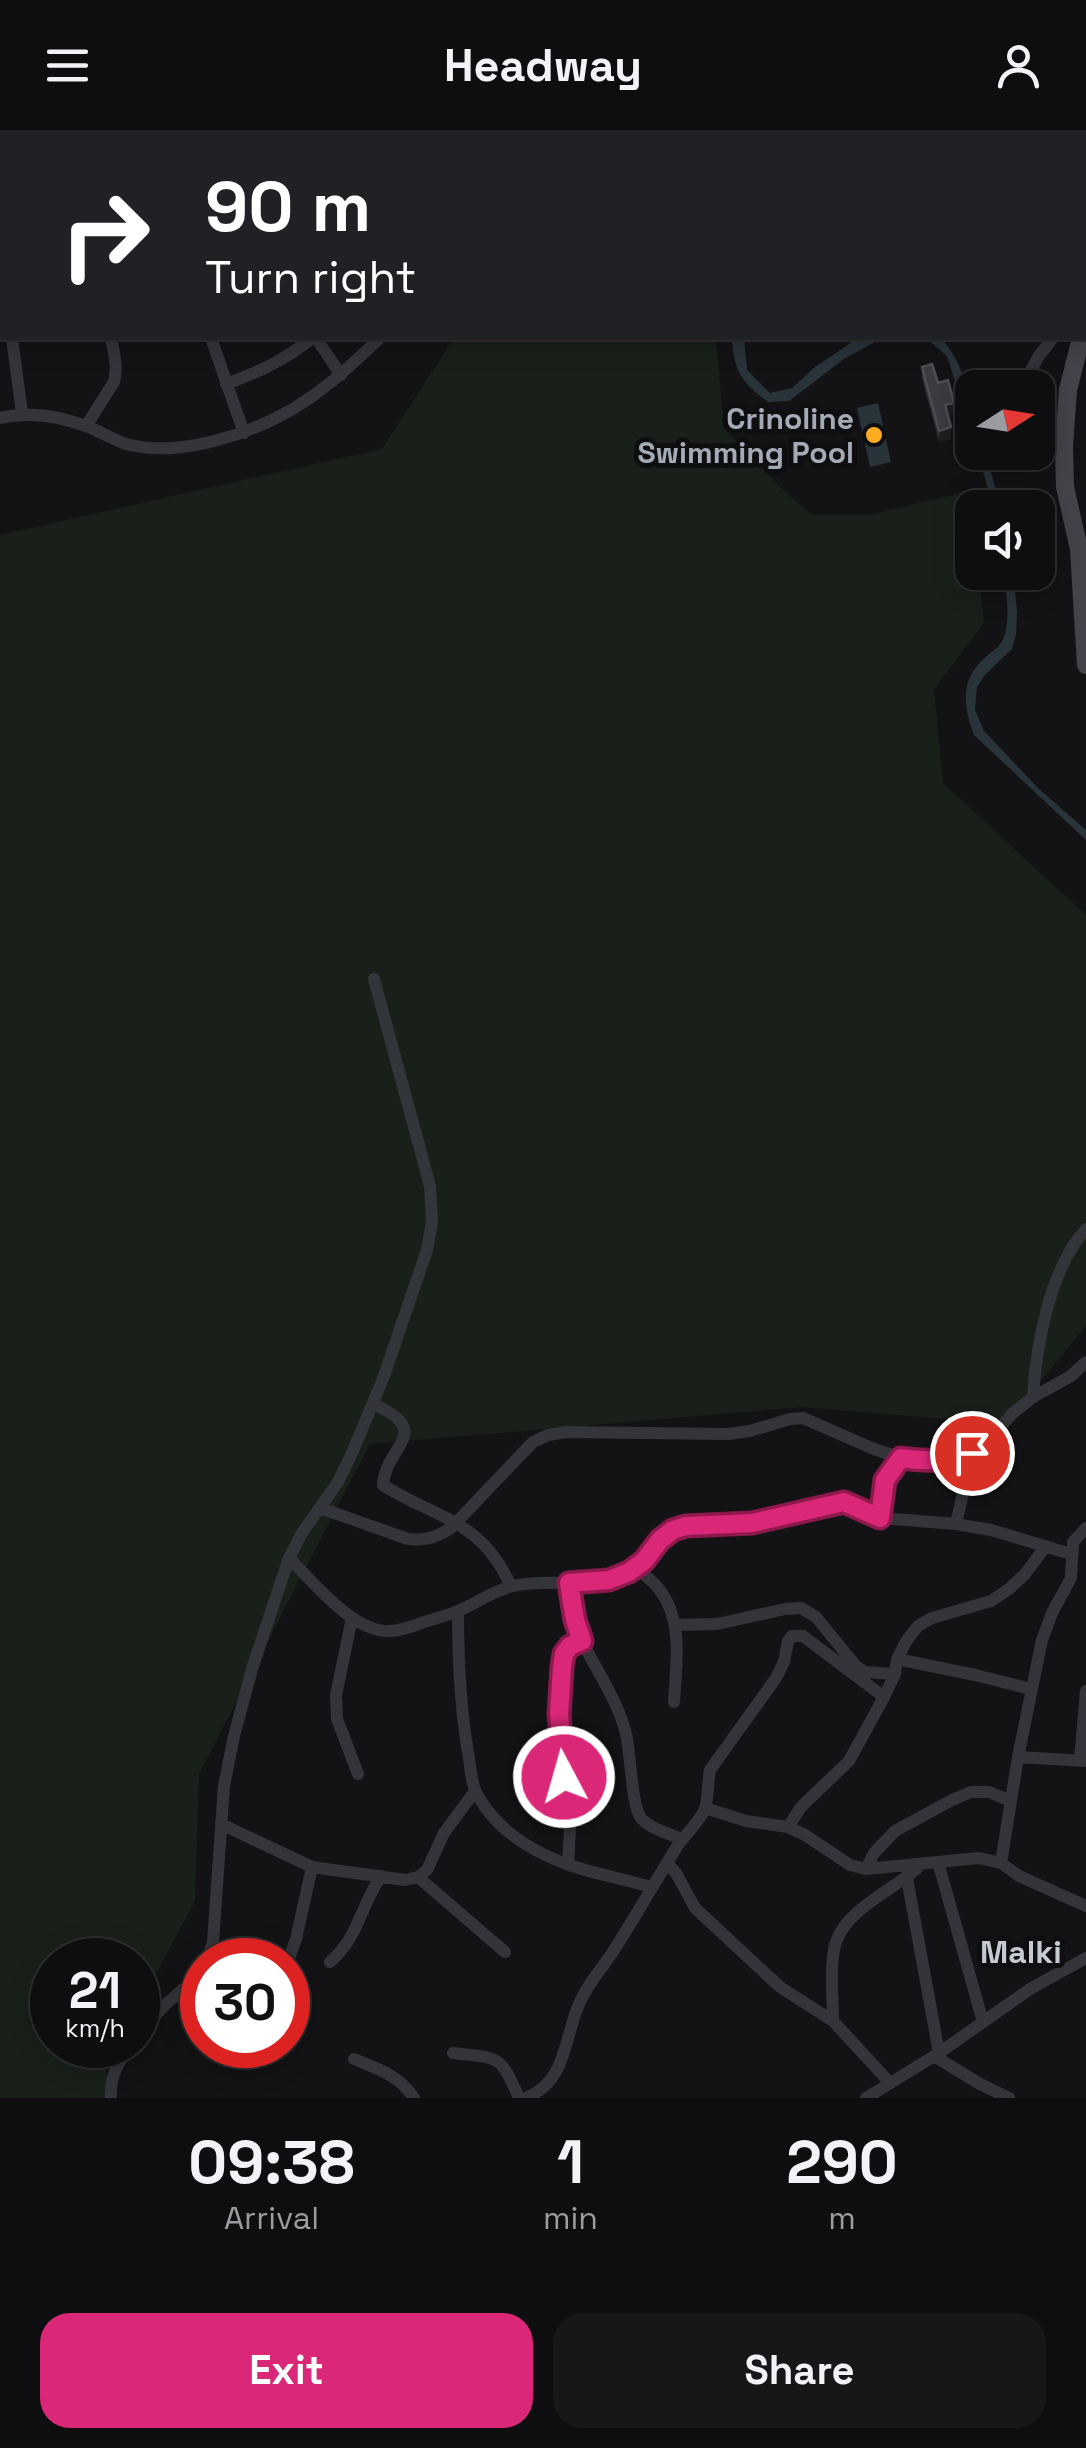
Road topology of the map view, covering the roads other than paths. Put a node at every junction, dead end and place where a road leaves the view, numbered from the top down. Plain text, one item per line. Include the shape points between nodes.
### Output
1 (12, 340) edge
2 (111, 340) edge
3 (212, 340) edge
4 (311, 340) edge
5 (315, 340) edge
6 (378, 340) edge
7 (1051, 340) edge
8 (1080, 340) edge
9 (1031, 370) edge
10 (341, 375) junction
11 (226, 384) junction
12 (22, 413) junction
13 (0, 418) edge
14 (86, 426) junction
15 (244, 433) junction
16 (1086, 665) edge
17 (374, 979) dead end
18 (1086, 1229) edge
19 (1086, 1362) edge
20 (1034, 1397) junction
21 (373, 1404) junction
22 (972, 1453) junction
23 (901, 1458) junction
24 (320, 1508) junction
25 (880, 1518) junction
26 (456, 1522) junction
27 (956, 1524) junction
28 (1086, 1528) edge
29 (1046, 1546) junction
30 (1071, 1554) junction
31 (288, 1558) junction
32 (635, 1567) junction
33 (569, 1583) junction
34 (511, 1586) junction
35 (458, 1611) junction
36 (352, 1618) junction
37 (675, 1624) junction
38 (582, 1641) junction
39 (898, 1659) junction
40 (895, 1674) junction
41 (1031, 1690) junction
42 (1086, 1691) edge
43 (884, 1697) junction
44 (674, 1702) dead end
45 (1018, 1756) junction
46 (1083, 1761) edge
47 (358, 1774) dead end
48 (475, 1792) junction
49 (1011, 1801) junction
50 (705, 1808) junction
51 (221, 1824) junction
52 (788, 1827) junction
53 (682, 1839) junction
54 (938, 1862) junction
55 (1001, 1862) junction
56 (568, 1864) junction
57 (667, 1864) junction
58 (922, 1864) junction
59 (312, 1867) junction
60 (866, 1869) junction
61 (381, 1876) junction
62 (418, 1877) junction
63 (907, 1878) junction
64 (651, 1888) junction
65 (1086, 1906) edge
66 (213, 1938) edge
67 (296, 1938) edge
68 (505, 1952) dead end
69 (1086, 1958) edge
70 (330, 1962) dead end
71 (180, 1991) edge
72 (160, 2010) edge
73 (833, 2020) junction
74 (983, 2022) junction
75 (453, 2054) dead end
76 (936, 2054) junction
77 (354, 2059) dead end
78 (115, 2068) edge
79 (890, 2083) junction
80 (870, 2097) edge
81 (111, 2098) edge
82 (414, 2098) edge
83 (522, 2098) edge
84 (1009, 2098) edge

1 - 12 street
2 - 14 street via 114,382
3 - 11 street
4 - 11 street via 272,367
5 - 10 street
6 - 10 street
7 - 9 street
8 - 16 street via 1064,446
10 - 15 street via 291,411
11 - 15 street
12 - 13 street
12 - 14 street
14 - 15 street via 125,444 163,449
17 - 21 street via 430,1186 432,1222
18 - 20 street via 1066,1259 1040,1333
19 - 20 street
20 - 22 street
21 - 24 street
21 - 26 street via 397,1416 404,1433 383,1484
22 - 23 street via 926,1462
22 - 27 street via 974,1467
23 - 25 street via 885,1480
23 - 26 street via 803,1418 728,1434 566,1432 533,1442
24 - 26 street via 408,1539 437,1537
24 - 31 street
25 - 27 street
25 - 32 street via 844,1502 752,1523 686,1526 660,1540
26 - 34 street via 491,1551
27 - 29 street
28 - 30 street
29 - 30 street
29 - 39 street via 991,1601 918,1626
30 - 41 street via 1071,1578 1042,1640
31 - 36 street
31 - 51 street via 234,1736
32 - 33 street via 609,1580
32 - 37 street via 658,1588
33 - 34 street
33 - 38 street
34 - 35 street
35 - 36 street via 386,1631
35 - 48 street via 465,1740
36 - 47 street via 336,1695 337,1719
37 - 40 street via 718,1624 802,1608 856,1666
37 - 44 street
38 - 53 street via 624,1725 640,1817
38 - 56 street via 564,1654 559,1714
39 - 40 street
39 - 41 street
40 - 43 street
41 - 45 street
42 - 46 street
43 - 50 street via 803,1636 792,1636 776,1678 710,1770
43 - 52 street via 849,1760
45 - 46 street
45 - 49 street
48 - 56 street via 507,1831
48 - 62 street
49 - 55 street
49 - 60 street via 989,1792 952,1800 895,1831
50 - 52 street
50 - 53 street
51 - 59 street
51 - 66 street
52 - 60 street
53 - 57 street
54 - 55 street
54 - 58 street
54 - 74 street
55 - 65 street
56 - 64 street
57 - 64 street
57 - 73 street via 695,1908 759,1969
58 - 60 street
58 - 63 street
59 - 61 street
59 - 67 street
61 - 62 street
61 - 70 street via 354,1935
62 - 68 street
63 - 73 street via 843,1926 834,1946
63 - 76 street
64 - 83 street via 582,1998 555,2075 544,2089
69 - 74 street
71 - 72 street
73 - 79 street
74 - 76 street
75 - 83 street via 499,2061
76 - 79 street
76 - 84 street
77 - 82 street via 392,2074
78 - 81 street
79 - 80 street

